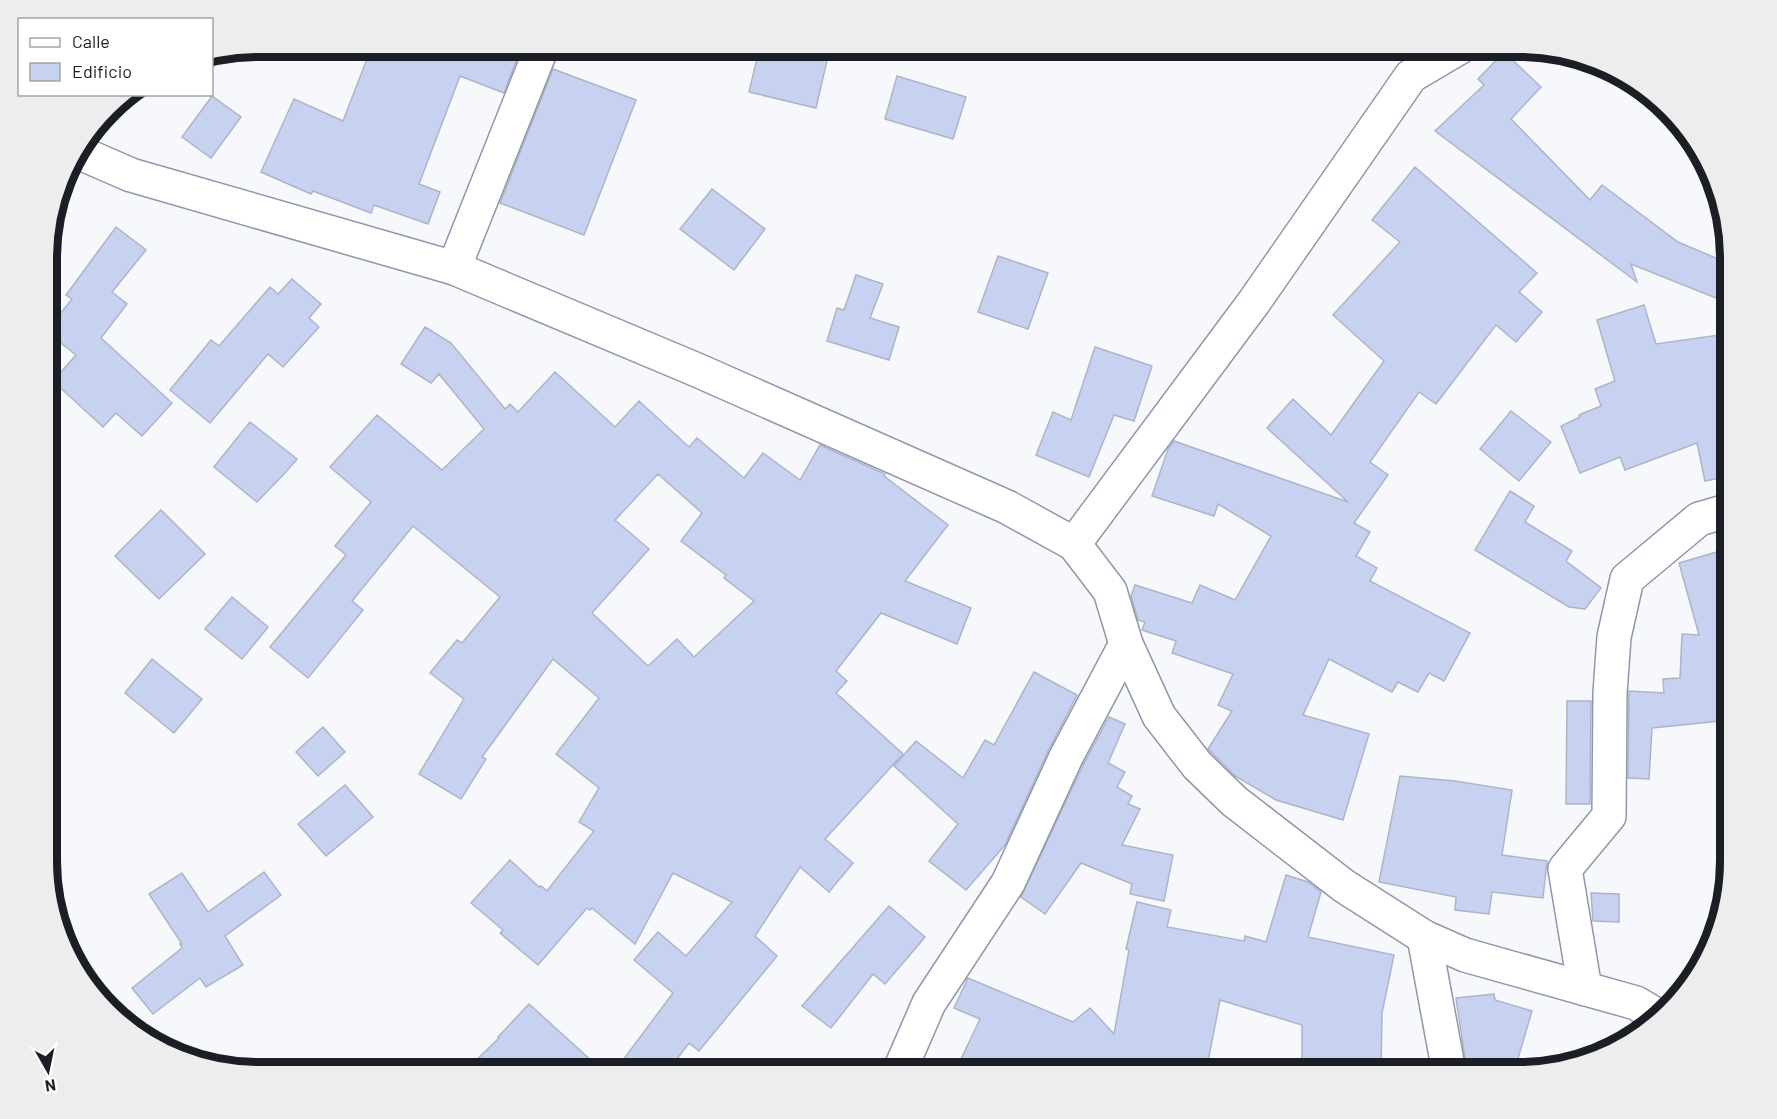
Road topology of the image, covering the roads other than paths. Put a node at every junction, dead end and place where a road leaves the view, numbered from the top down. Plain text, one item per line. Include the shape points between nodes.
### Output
1 (538, 57) edge
2 (1442, 57) edge
3 (85, 155) edge
4 (454, 268) junction
5 (1720, 513) edge
6 (1074, 544) junction
7 (1126, 644) junction
8 (1424, 937) junction
9 (1585, 989) junction
10 (1651, 1012) edge
11 (903, 1062) edge
12 (1447, 1062) edge

1 - 4 street
2 - 6 street via 1411,76 1254,302
3 - 4 street via 131,175
4 - 6 street via 740,388 1007,507
5 - 9 street via 1699,519 1627,579 1614,637 1609,816 1565,869
6 - 7 street via 1110,591
7 - 8 street via 1159,716 1197,765 1234,801 1335,879
7 - 11 street via 1066,757 1008,883 929,1003
8 - 9 street via 1465,955
8 - 12 street
9 - 10 street via 1636,1003

